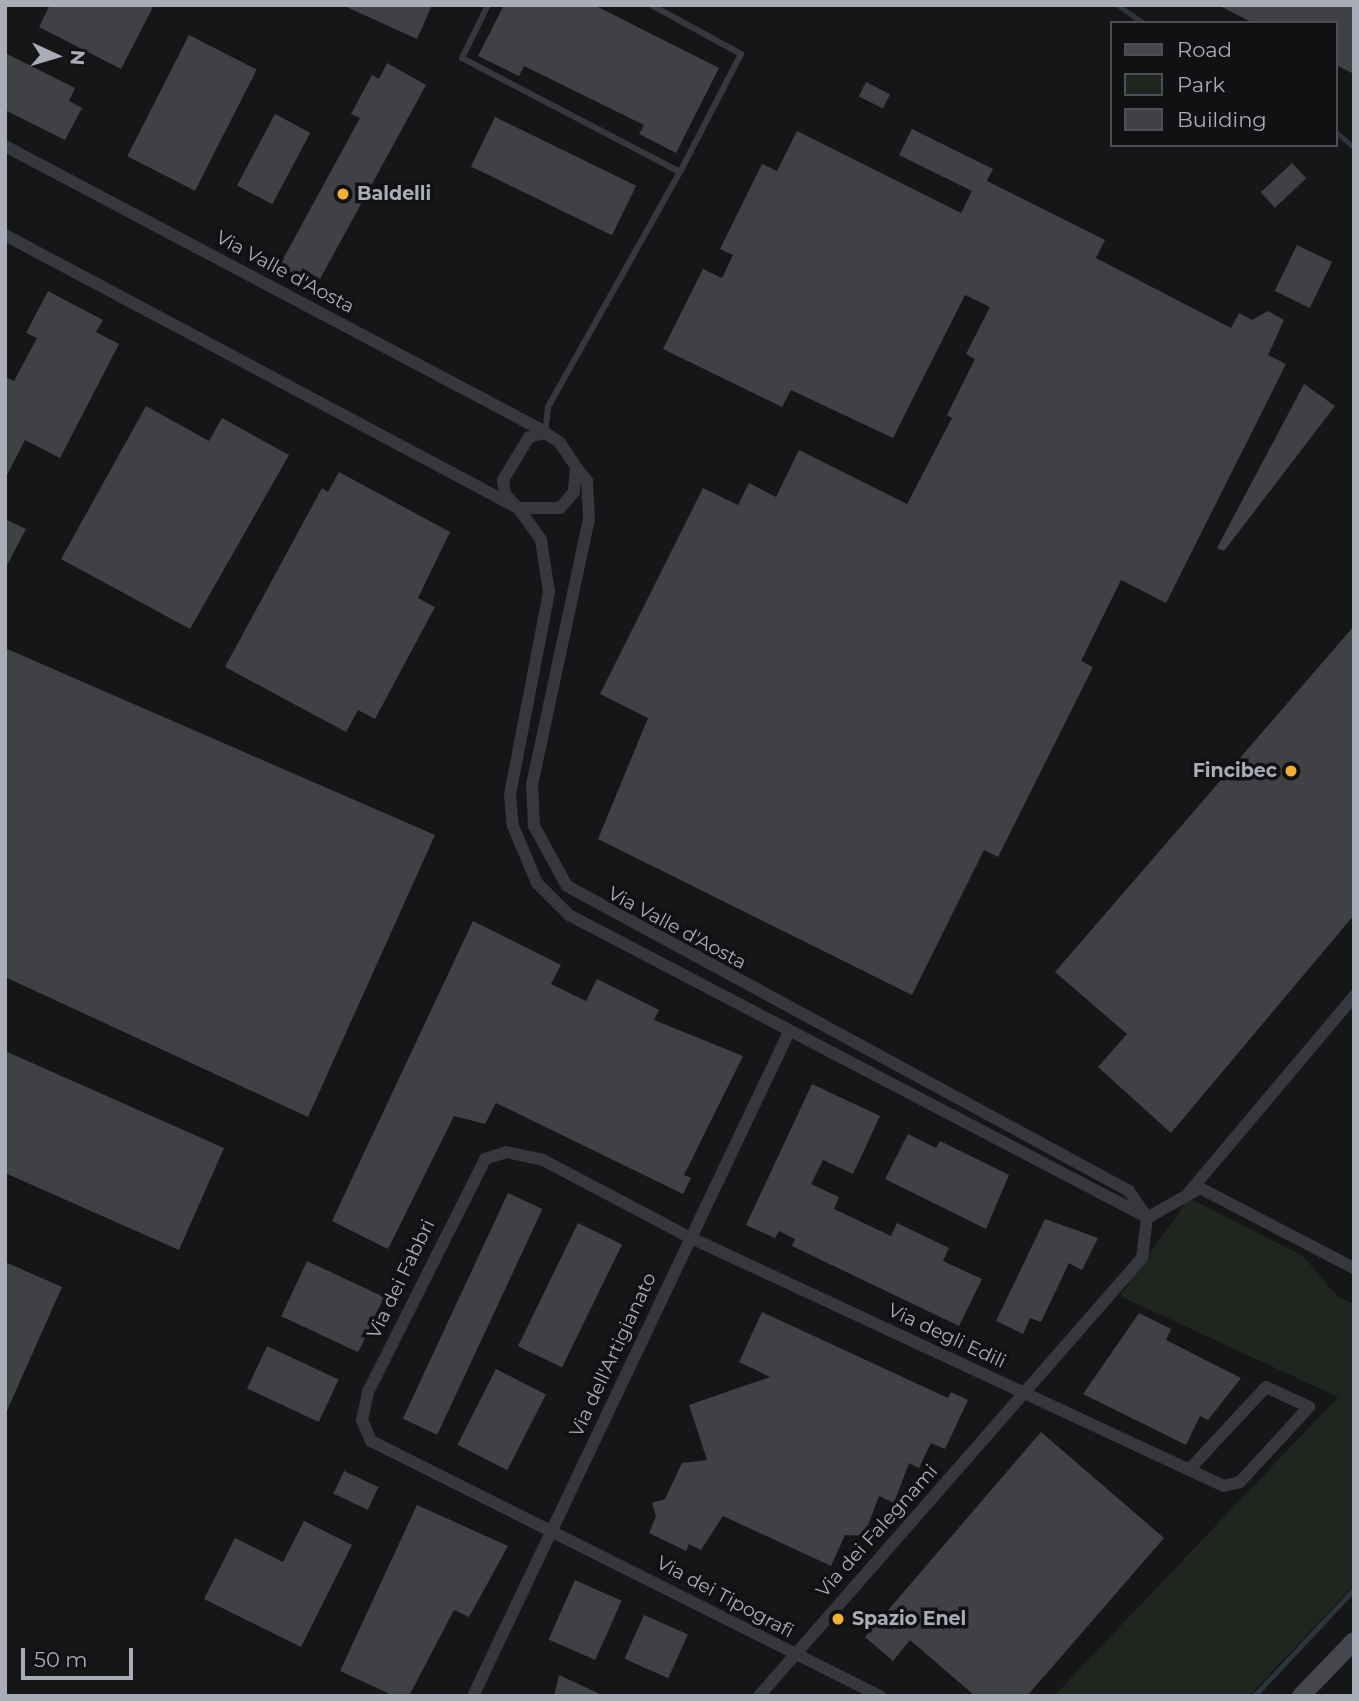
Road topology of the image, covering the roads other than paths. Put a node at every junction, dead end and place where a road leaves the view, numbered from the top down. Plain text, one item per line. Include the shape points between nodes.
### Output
1 (488, 5) edge
2 (651, 5) edge
3 (5, 146) edge
4 (680, 172) junction
5 (5, 235) edge
6 (545, 433) junction
7 (576, 467) junction
8 (518, 508) junction
9 (1354, 996) edge
10 (789, 1032) junction
11 (1185, 1197) junction
12 (1147, 1218) junction
13 (690, 1237) junction
14 (1354, 1268) edge
15 (1026, 1393) junction
16 (1189, 1470) junction
17 (554, 1529) junction
18 (1354, 1642) edge
19 (794, 1654) junction
20 (473, 1696) edge
21 (759, 1696) edge
22 (880, 1696) edge
23 (1301, 1696) edge

1 - 4 lane via 462,58
2 - 4 lane via 741,54
3 - 6 street, Via Valle d'Aosta
4 - 6 lane via 548,407
5 - 8 street, Via Valle d'Aosta
6 - 7 street, Via Valle d'Aosta
6 - 8 street, Via Valle d'Aosta via 529,437 503,481 505,494
7 - 8 street, Via Valle d'Aosta via 574,492 560,508
7 - 12 street, Via Valle d'Aosta via 587,481 589,519 532,784 534,826 567,886 1129,1191
8 - 10 street, Via Valle d'Aosta via 541,540 548,566 549,592 510,794 519,846 537,883 569,915
9 - 11 street
10 - 12 street, Via Valle d'Aosta
10 - 13 street, Via dell'Artigianato
11 - 12 street
11 - 14 street via 1200,1188
12 - 15 street via 1142,1258
13 - 15 street, Via degli Edili
13 - 17 street, Via dell'Artigianato
13 - 17 street, Via dei Fabbri via 543,1160 506,1152 485,1158 374,1380 362,1420 371,1441
15 - 16 street, Via degli Edili
15 - 19 street, Via dei Falegnami
16 - 16 street, Via degli Edili via 1224,1486 1240,1482 1309,1407 1266,1387
17 - 19 street, Via dei Tipografi
17 - 20 street, Via dell'Artigianato
18 - 23 street
19 - 21 street, Via dei Falegnami
19 - 22 street, Via dei Tipografi

